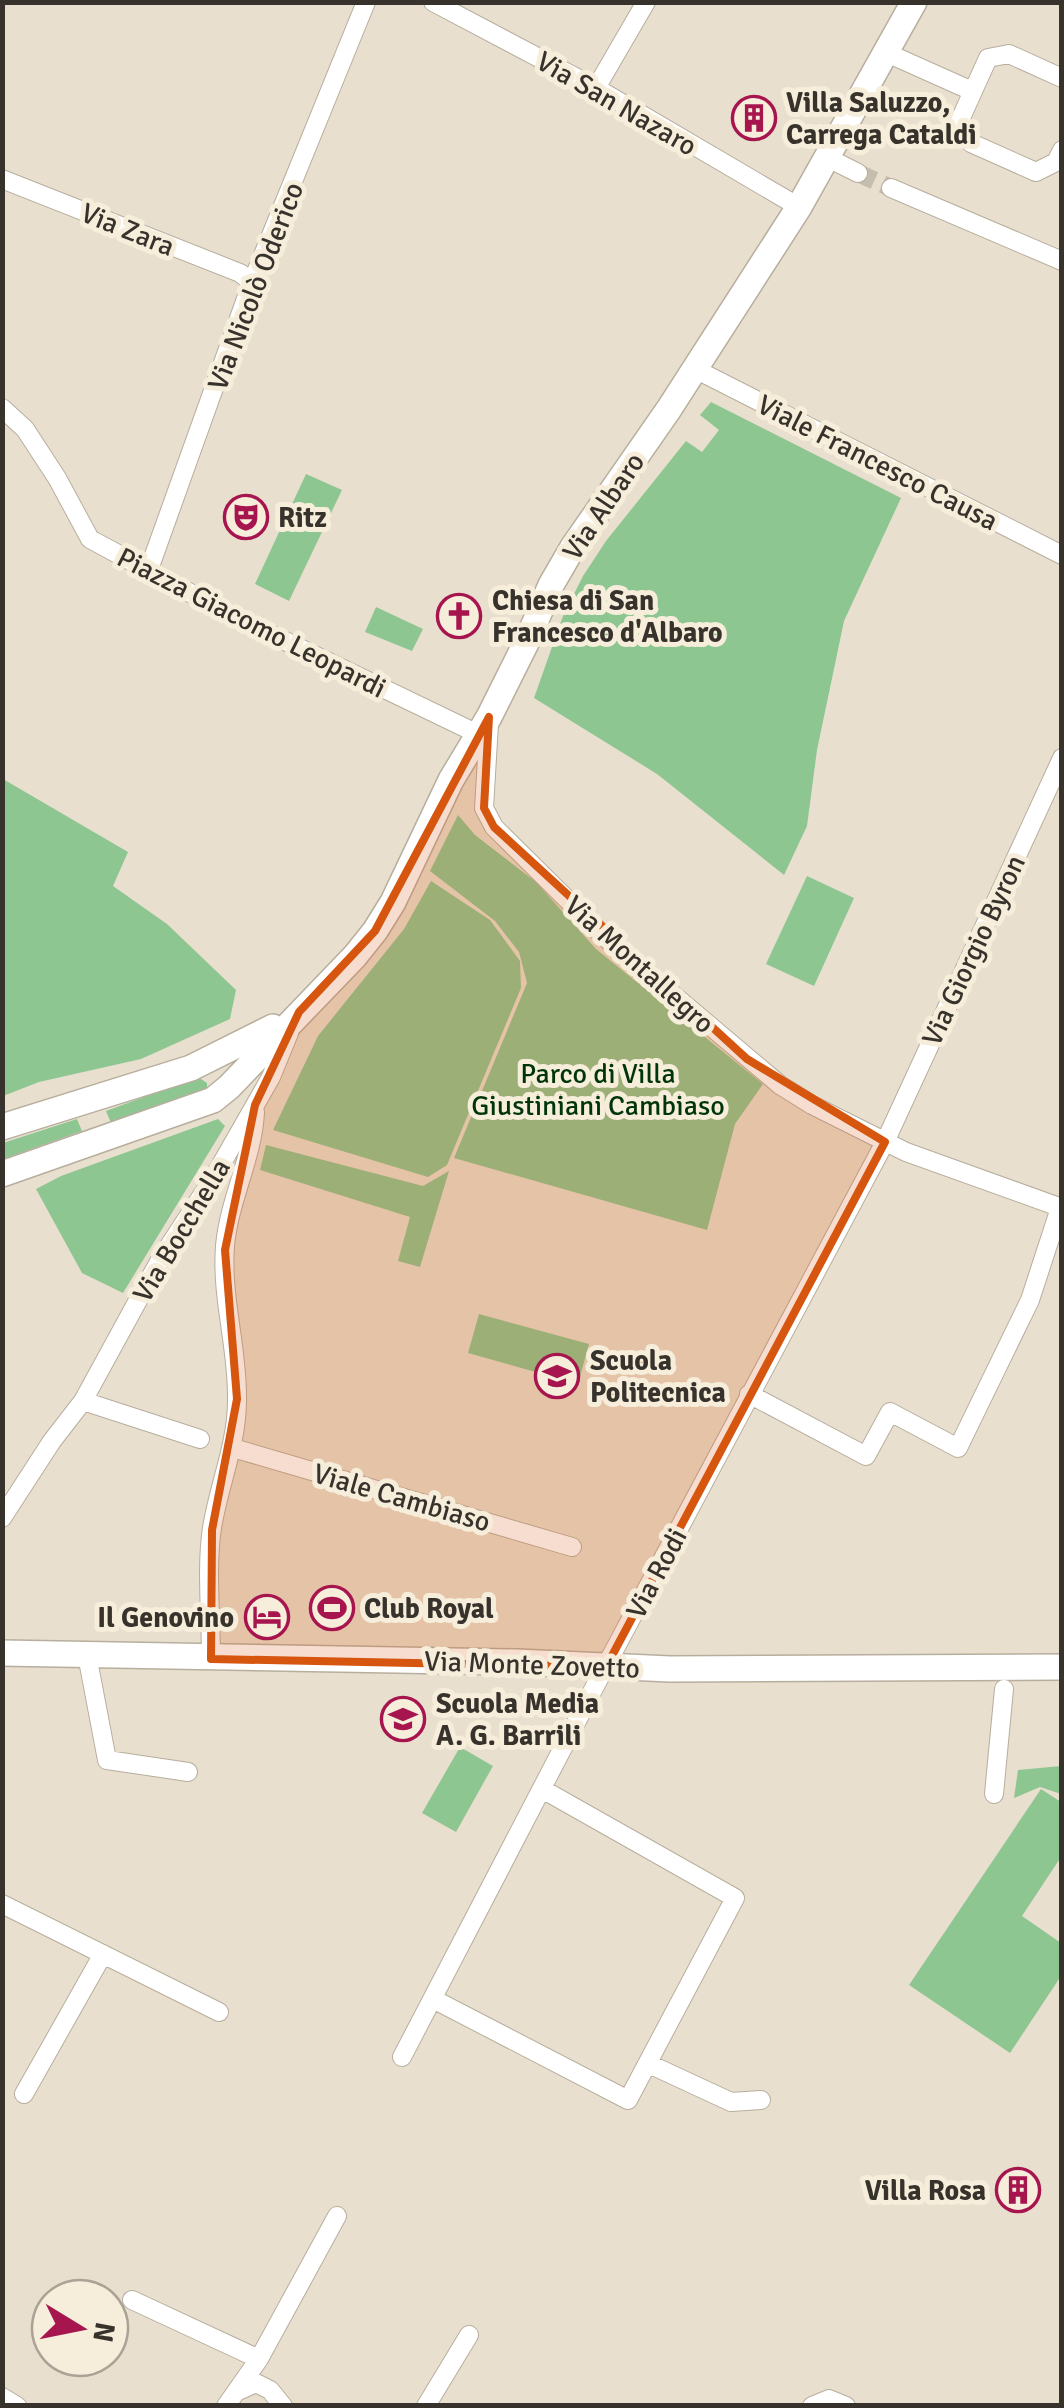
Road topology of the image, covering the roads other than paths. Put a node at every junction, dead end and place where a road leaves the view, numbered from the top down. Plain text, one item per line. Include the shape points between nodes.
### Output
1 (366, 2) edge
2 (433, 2) edge
3 (646, 2) edge
4 (914, 2) edge
5 (887, 53) junction
6 (1062, 78) edge
7 (596, 88) junction
8 (972, 91) junction
9 (1062, 150) edge
10 (828, 158) junction
11 (858, 173) tunnel mouth
12 (2, 179) edge
13 (891, 188) tunnel mouth
14 (798, 207) junction
15 (1062, 260) edge
16 (252, 282) junction
17 (694, 368) junction
18 (2, 408) edge
19 (1062, 555) edge
20 (148, 572) junction
21 (483, 725) junction
22 (1062, 758) edge
23 (299, 1012) junction
24 (255, 1104) junction
25 (2, 1127) edge
26 (885, 1142) junction
27 (2, 1174) edge
28 (1061, 1208) edge
29 (749, 1394) junction
30 (83, 1401) junction
31 (200, 1439) dead end
32 (233, 1448) junction
33 (2, 1518) edge
34 (572, 1547) dead end
35 (2, 1652) edge
36 (87, 1656) junction
37 (211, 1658) junction
38 (606, 1667) junction
39 (1062, 1667) edge
40 (1004, 1689) dead end
41 (188, 1772) dead end
42 (542, 1789) junction
43 (994, 1794) dead end
44 (2, 1904) edge
45 (103, 1954) junction
46 (432, 1999) junction
47 (218, 2012) dead end
48 (402, 2058) dead end
49 (649, 2064) junction
50 (24, 2094) dead end
51 (761, 2100) dead end
52 (336, 2216) dead end
53 (132, 2300) dead end
54 (469, 2334) dead end
55 (259, 2359) junction
56 (2, 2397) edge
57 (229, 2399) edge
58 (17, 2406) edge
59 (283, 2406) edge
60 (426, 2406) edge

1 - 16 street, Via Nicolò Oderico
2 - 7 street, Via San Nazaro
3 - 7 street
4 - 5 main road, Via Albaro
5 - 8 street
5 - 10 main road, Via Albaro
6 - 8 street via 1009,54 988,58
7 - 14 street, Via San Nazaro
8 - 9 street via 960,120 971,143 1036,172 1056,162
10 - 11 street
10 - 14 main road, Via Albaro
12 - 16 street, Via Zara
13 - 15 street
14 - 17 main road, Via Albaro
16 - 20 street, Via Nicolò Oderico
17 - 19 street, Viale Francesco Causa
17 - 21 main road, Via Albaro via 573,547
18 - 20 street, Piazza Giacomo Leopardi via 26,429 90,539
20 - 21 street, Piazza Giacomo Leopardi
21 - 23 main road, Via Albaro via 384,916
21 - 26 street, Via Montallegro via 484,808 494,827 606,938 747,1060 812,1105
22 - 26 street, Via Giorgio Byron
23 - 24 street, Via Bocchella
23 - 25 main road via 191,1068
23 - 27 main road, Via Albaro via 213,1100
24 - 30 street, Via Bocchella
24 - 32 street via 225,1250 237,1399
26 - 28 street, Via Montallegro
26 - 29 street, Via Rodi
28 - 29 street via 1030,1300 958,1448 890,1412 866,1456
29 - 38 street, Via Rodi
30 - 31 street
30 - 33 street, Via Bocchella
32 - 34 street, Viale Cambiaso
32 - 37 street via 212,1530
35 - 36 main road, Via Monte Zovetto
36 - 37 main road, Via Monte Zovetto
36 - 41 street via 107,1760
37 - 38 main road, Via Monte Zovetto
38 - 39 main road, Via Monte Zovetto
38 - 42 street, Via Rodi
40 - 43 street
42 - 46 street, Via Rodi
42 - 49 street via 736,1898
44 - 45 street
45 - 47 street
45 - 50 street
46 - 48 street, Via Rodi
46 - 49 street via 628,2100
49 - 51 street via 732,2102
52 - 55 street
53 - 55 street
54 - 60 street
55 - 57 street
56 - 58 street
57 - 59 street via 256,2383

